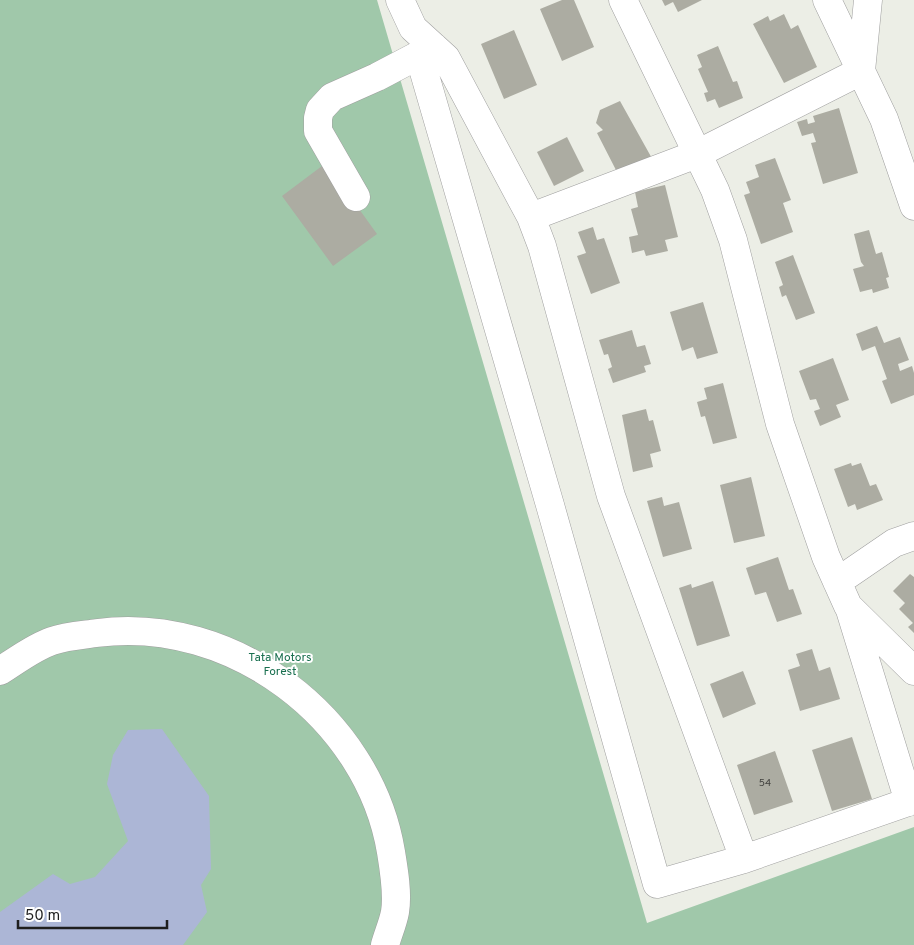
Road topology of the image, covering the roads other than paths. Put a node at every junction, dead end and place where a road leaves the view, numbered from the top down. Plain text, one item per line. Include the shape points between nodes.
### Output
1 (400, 0) edge
2 (624, 0) edge
3 (827, 0) edge
4 (868, 0) edge
5 (426, 51) junction
6 (861, 71) junction
7 (697, 154) junction
8 (356, 197) dead end
9 (914, 206) edge
10 (531, 217) junction
11 (914, 536) edge
12 (837, 582) junction
13 (848, 606) junction
14 (0, 671) edge
15 (914, 671) edge
16 (911, 801) edge
17 (744, 860) junction
18 (385, 945) edge

1 - 5 street
2 - 7 street
3 - 6 street
4 - 6 street
5 - 8 street via 332,97 320,110 318,131
5 - 10 street via 446,58
5 - 17 street via 657,884
6 - 7 street
6 - 9 street via 884,119
7 - 10 street
7 - 12 street via 715,190 733,240 780,424
10 - 17 street via 542,246 611,496
11 - 12 street via 894,543
12 - 13 street
13 - 15 street
13 - 16 street
14 - 18 street via 52,641 122,630 166,634 223,648 271,674 318,712 343,739 376,800 387,832 393,868 395,911
16 - 17 street

